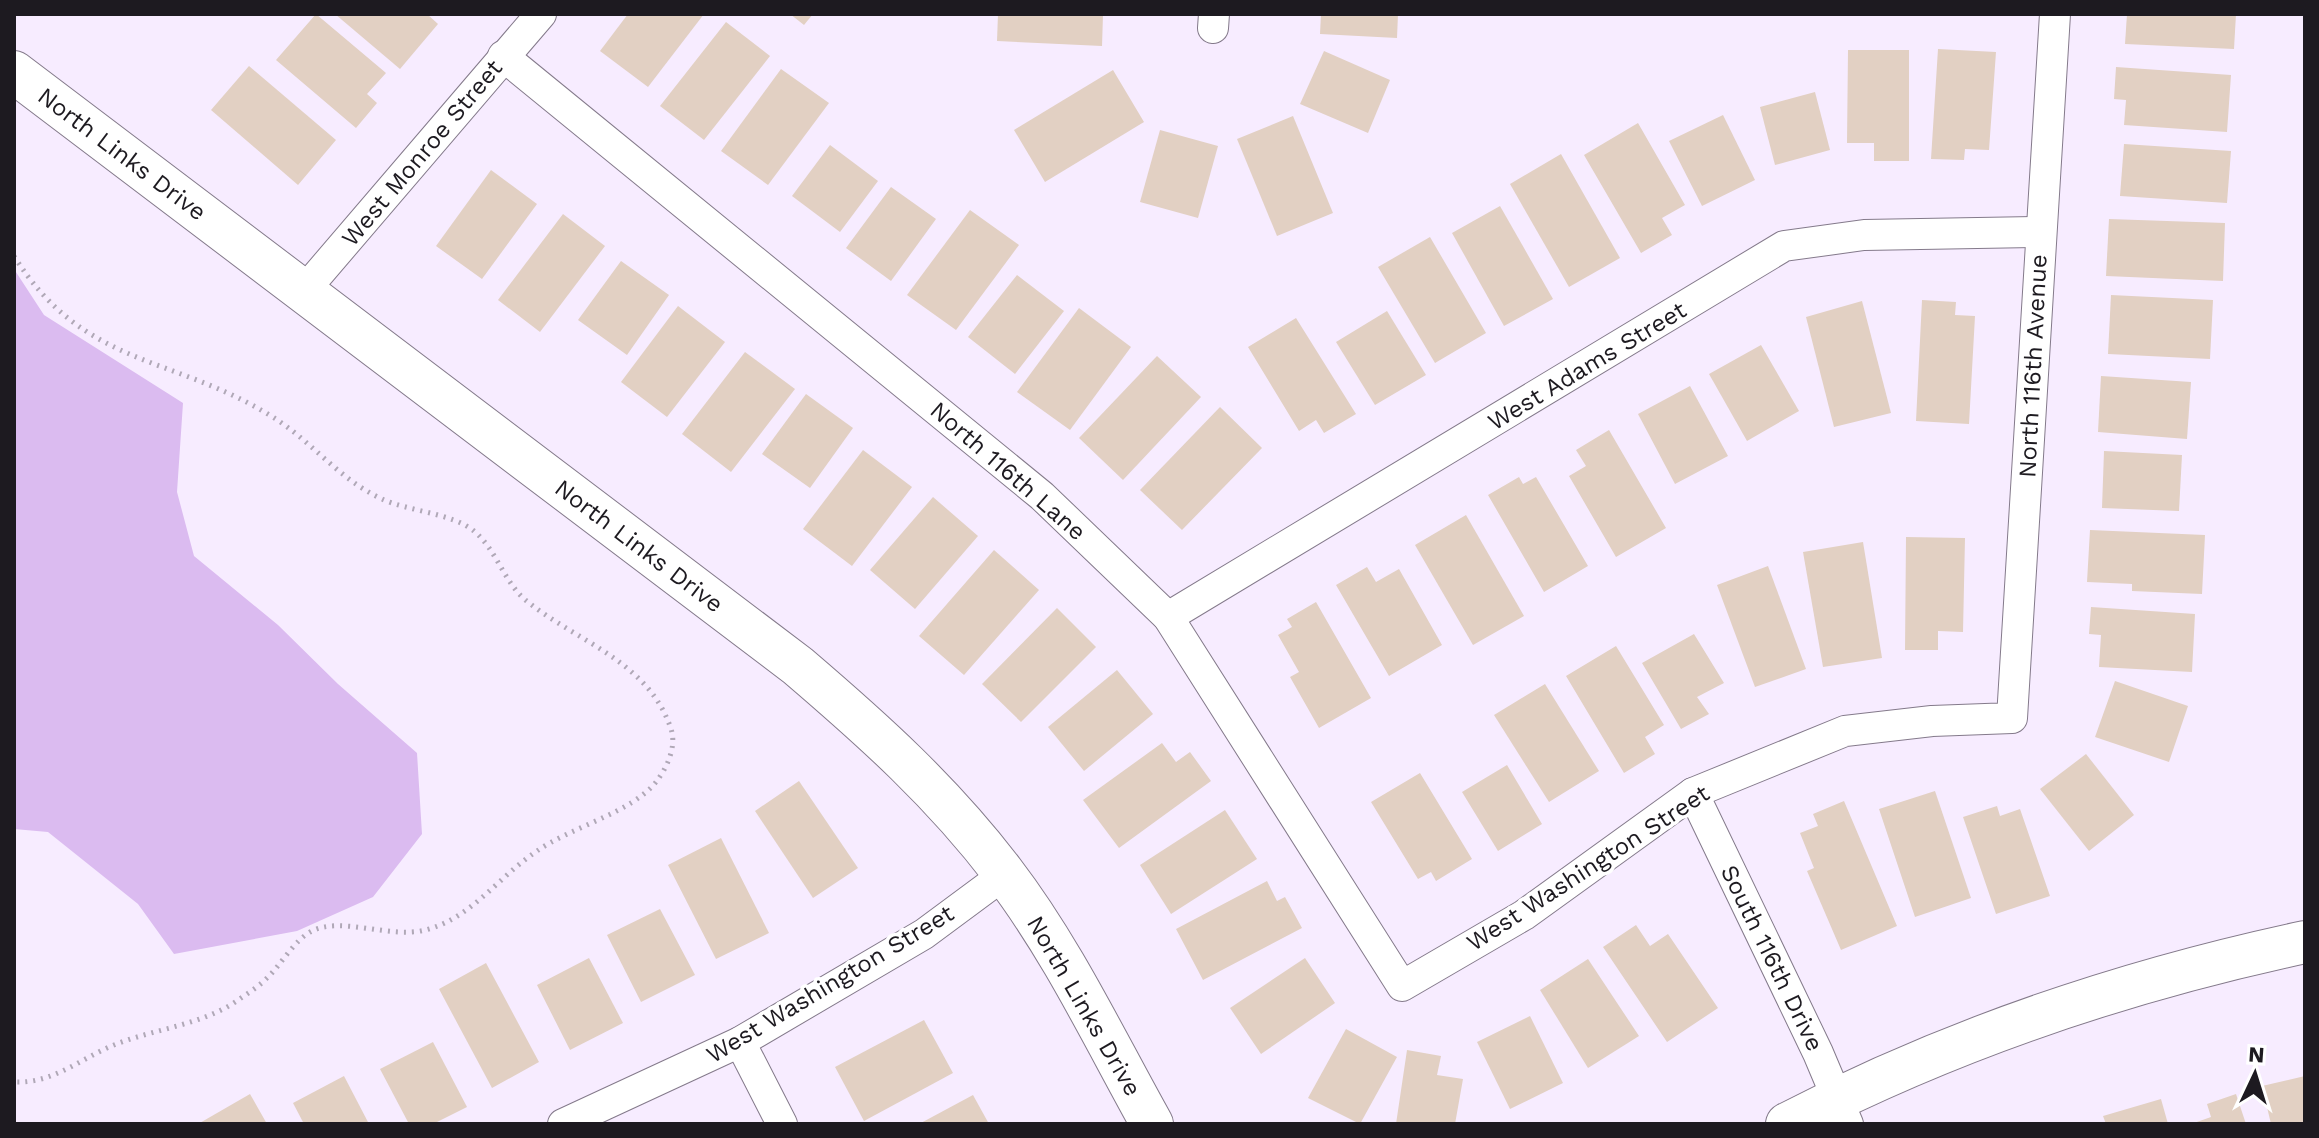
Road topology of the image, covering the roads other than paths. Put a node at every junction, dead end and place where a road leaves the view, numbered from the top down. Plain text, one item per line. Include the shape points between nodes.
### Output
1 (541, 14) edge
2 (2055, 14) edge
3 (503, 56) junction
4 (14, 72) edge
5 (2041, 232) junction
6 (303, 292) junction
7 (1168, 617) junction
8 (2012, 718) joint
9 (1693, 793) junction
10 (1005, 874) junction
11 (2305, 942) edge
12 (1402, 986) joint
13 (740, 1042) junction
14 (1843, 1111) edge
15 (563, 1124) edge
16 (782, 1124) edge
17 (1152, 1124) edge
18 (1787, 1124) edge

1 - 3 street, West Monroe Street
2 - 5 street, North 116th Avenue
3 - 6 street, West Monroe Street
3 - 7 street, North 116th Lane via 1042,496
4 - 6 street, North Links Drive
5 - 7 street, West Adams Street via 1864,235 1784,246
5 - 8 street, North 116th Avenue
6 - 10 street, North Links Drive via 798,666 905,759
7 - 12 street, North 116th Lane
8 - 9 street, West Washington Street via 1845,731
9 - 12 street, West Washington Street via 1524,915
9 - 14 street, South 116th Drive
10 - 13 street, West Washington Street via 924,934
10 - 17 street, North Links Drive via 1094,1016
11 - 14 street via 2081,999
13 - 15 street, West Washington Street
13 - 16 street
14 - 18 street

